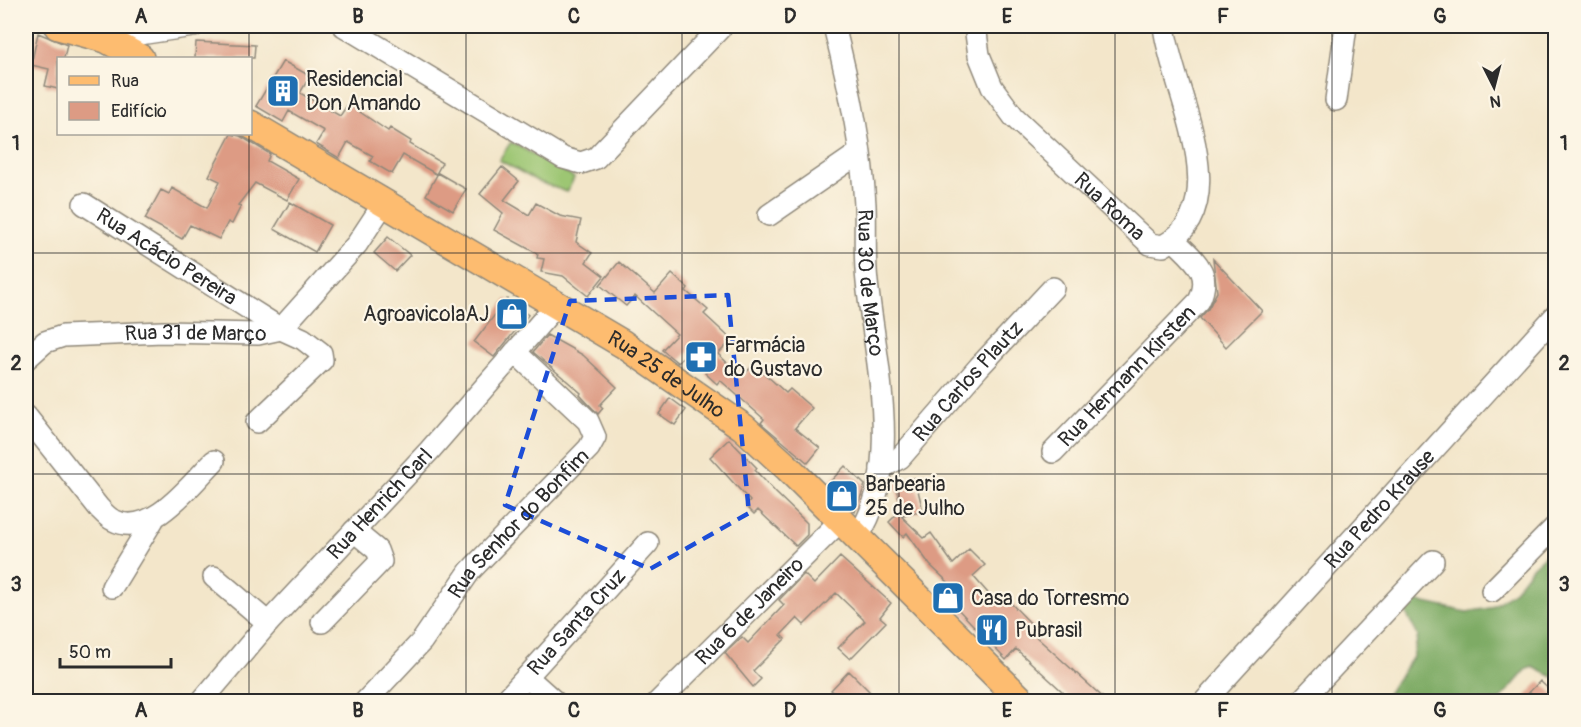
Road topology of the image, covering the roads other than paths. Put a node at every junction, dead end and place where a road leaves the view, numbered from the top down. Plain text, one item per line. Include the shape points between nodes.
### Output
1 (58, 26) edge
2 (193, 26) edge
3 (344, 26) edge
4 (722, 26) edge
5 (834, 26) edge
6 (975, 26) edge
7 (1164, 26) edge
8 (1346, 26) edge
9 (106, 39) junction
10 (138, 57) edge
11 (1336, 100) dead end
12 (252, 125) edge
13 (860, 153) junction
14 (384, 203) junction
15 (84, 204) dead end
16 (769, 216) dead end
17 (1174, 240) junction
18 (1053, 288) dead end
19 (557, 304) junction
20 (1556, 315) edge
21 (281, 329) junction
22 (515, 352) junction
23 (26, 359) edge
24 (26, 416) edge
25 (257, 422) dead end
26 (1053, 452) dead end
27 (214, 461) dead end
28 (881, 468) junction
29 (153, 520) junction
30 (1556, 526) edge
31 (849, 528) junction
32 (354, 531) junction
33 (648, 543) dead end
34 (1432, 561) dead end
35 (214, 577) dead end
36 (112, 587) dead end
37 (1492, 591) dead end
38 (322, 622) dead end
39 (268, 623) junction
40 (527, 677) junction
41 (201, 702) edge
42 (365, 702) edge
43 (504, 702) edge
44 (555, 702) edge
45 (658, 702) edge
46 (1023, 702) edge
47 (1204, 702) edge
48 (1300, 702) edge

1 - 9 main road
2 - 9 street
3 - 4 street via 563,158 581,163 596,158
5 - 13 street, Rua 30 de Março
6 - 17 street, Rua Roma via 979,55 992,87 1014,117 1150,244 1162,246
7 - 17 street, Rua Roma via 1196,149 1200,190 1191,219
8 - 11 street
9 - 10 main road
12 - 14 main road, Rua 25 de Julho
13 - 16 street
13 - 28 street, Rua 30 de Março via 866,280 883,417
14 - 19 main road, Rua 25 de Julho
14 - 21 street, Rua 31 de Março via 357,244
15 - 21 street, Rua Acácio Pereira
17 - 26 street, Rua Hermann Kirsten via 1202,271 1204,290 1199,302
18 - 28 street, Rua Carlos Plautz via 900,458
19 - 22 street, Rua Henrich Carl
19 - 31 main road, Rua 25 de Julho via 676,378 743,427
20 - 47 street, Rua Pedro Krause
21 - 23 street, Rua 31 de Março via 258,334 63,336 45,342
21 - 25 street, Rua Acácio Pereira via 315,347 322,360
22 - 32 street, Rua Henrich Carl
22 - 42 street, Rua Senhor do Bonfim via 588,421 595,437 589,448 471,571 422,641
24 - 29 street via 99,508 113,520 127,524
27 - 29 street
28 - 31 street, Rua 30 de Março via 868,521
29 - 36 street
30 - 37 street
31 - 45 street, Rua 6 de Janeiro
31 - 46 main road, Rua 25 de Julho
32 - 38 street via 377,550 381,561
32 - 39 street, Rua Henrich Carl
33 - 40 street, Rua Santa Cruz
34 - 48 street
35 - 39 street
39 - 41 street, Rua Henrich Carl
40 - 43 street, Rua Santa Cruz
40 - 44 street

